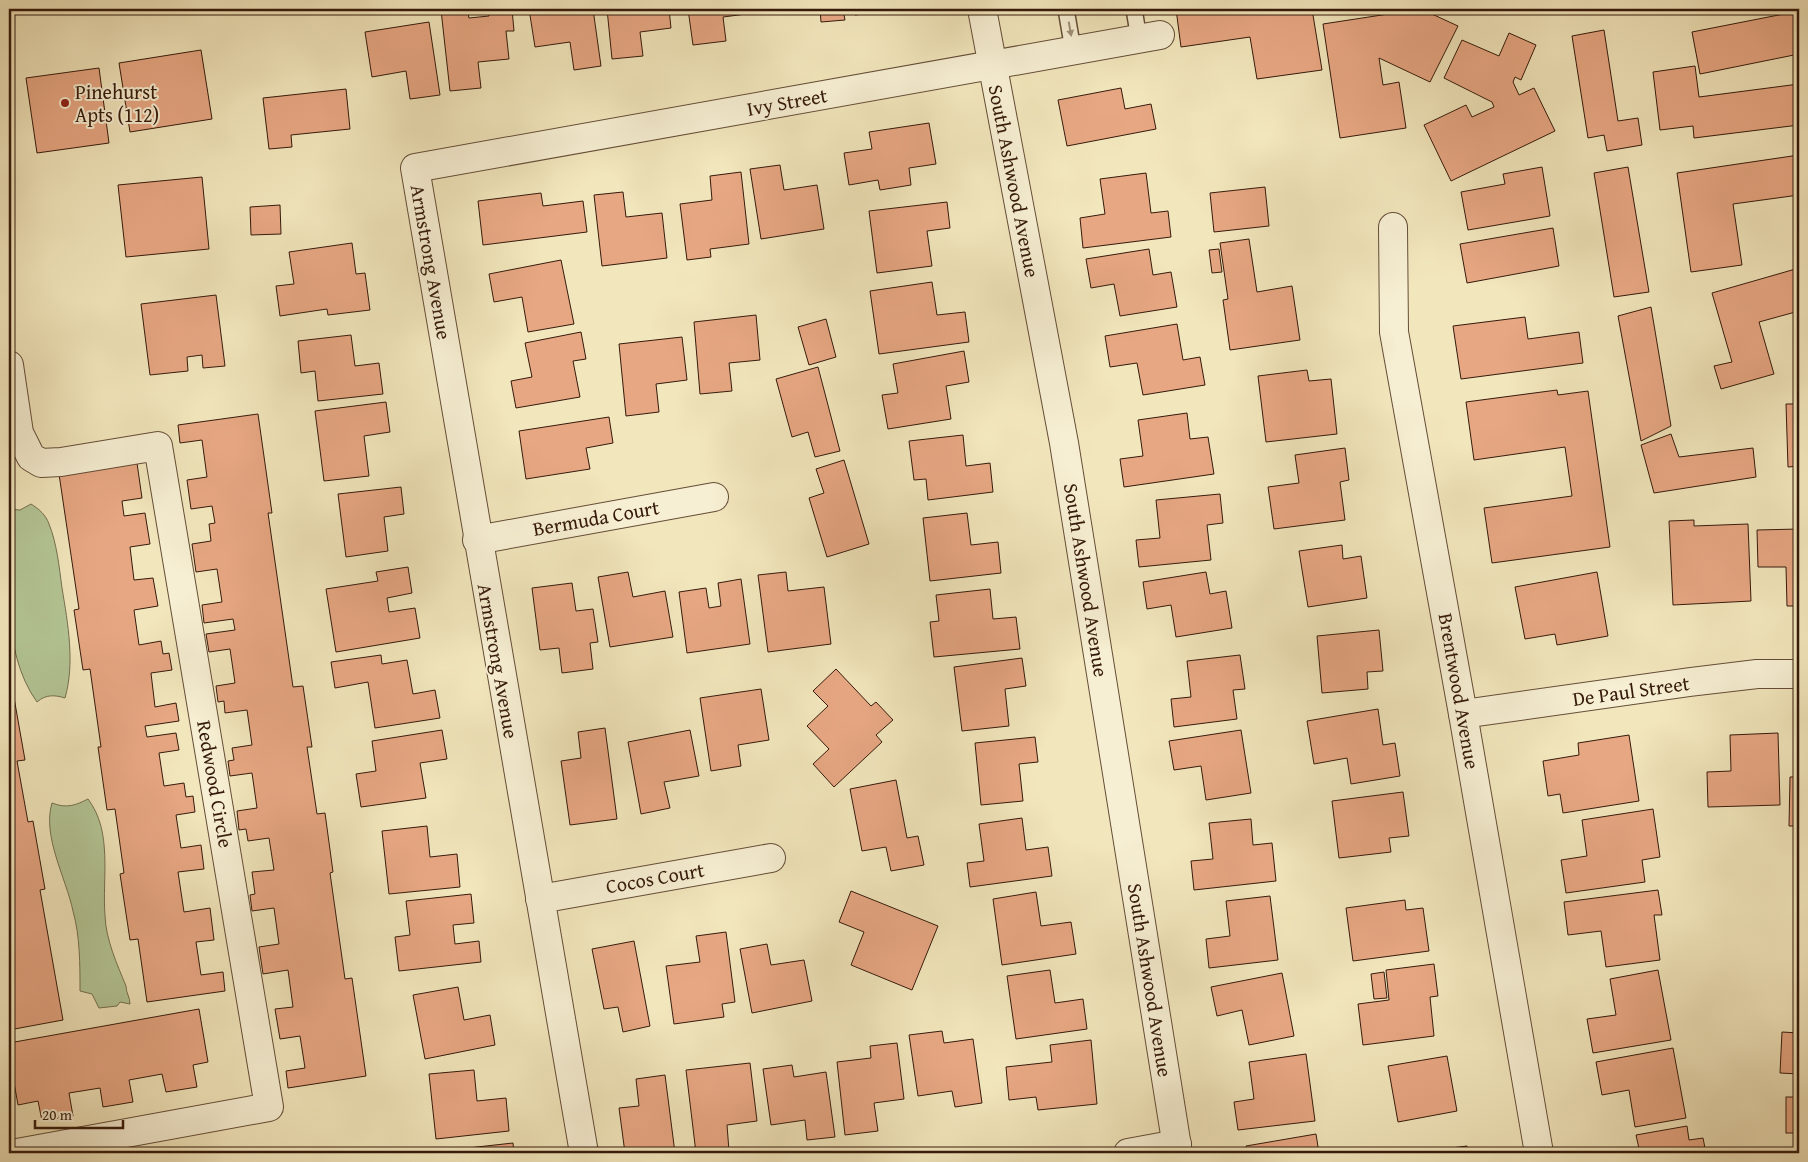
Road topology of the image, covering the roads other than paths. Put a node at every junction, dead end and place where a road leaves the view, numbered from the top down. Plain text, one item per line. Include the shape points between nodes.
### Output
1 (982, 9) edge
2 (1066, 9) edge
3 (1134, 9) edge
4 (1150, 37) joint
5 (1073, 50) junction
6 (992, 65) junction
7 (415, 168) joint
8 (1394, 227) dead end
9 (9, 365) edge
10 (714, 497) dead end
11 (477, 540) junction
12 (1799, 674) edge
13 (1463, 714) junction
14 (771, 858) dead end
15 (540, 899) junction
16 (1177, 1149) edge
17 (27, 1152) edge
18 (584, 1153) edge
19 (1128, 1153) edge
20 (1539, 1153) edge

1 - 6 street, South Ashwood Avenue
2 -> 5 lane
3 - 4 lane
4 - 5 street, Ivy Street
5 - 6 street, Ivy Street
6 - 7 street, Ivy Street
6 - 16 street, South Ashwood Avenue via 1064,443
7 - 11 street, Armstrong Avenue
8 - 13 street, Brentwood Avenue via 1394,332
9 - 17 street, Redwood Circle via 19,433 32,457 41,463 158,446 269,1106
10 - 11 street, Bermuda Court
11 - 15 street, Armstrong Avenue
12 - 13 street, De Paul Street via 1757,674
13 - 20 street, Brentwood Avenue
14 - 15 street, Cocos Court
15 - 18 street, Armstrong Avenue
16 - 19 street

